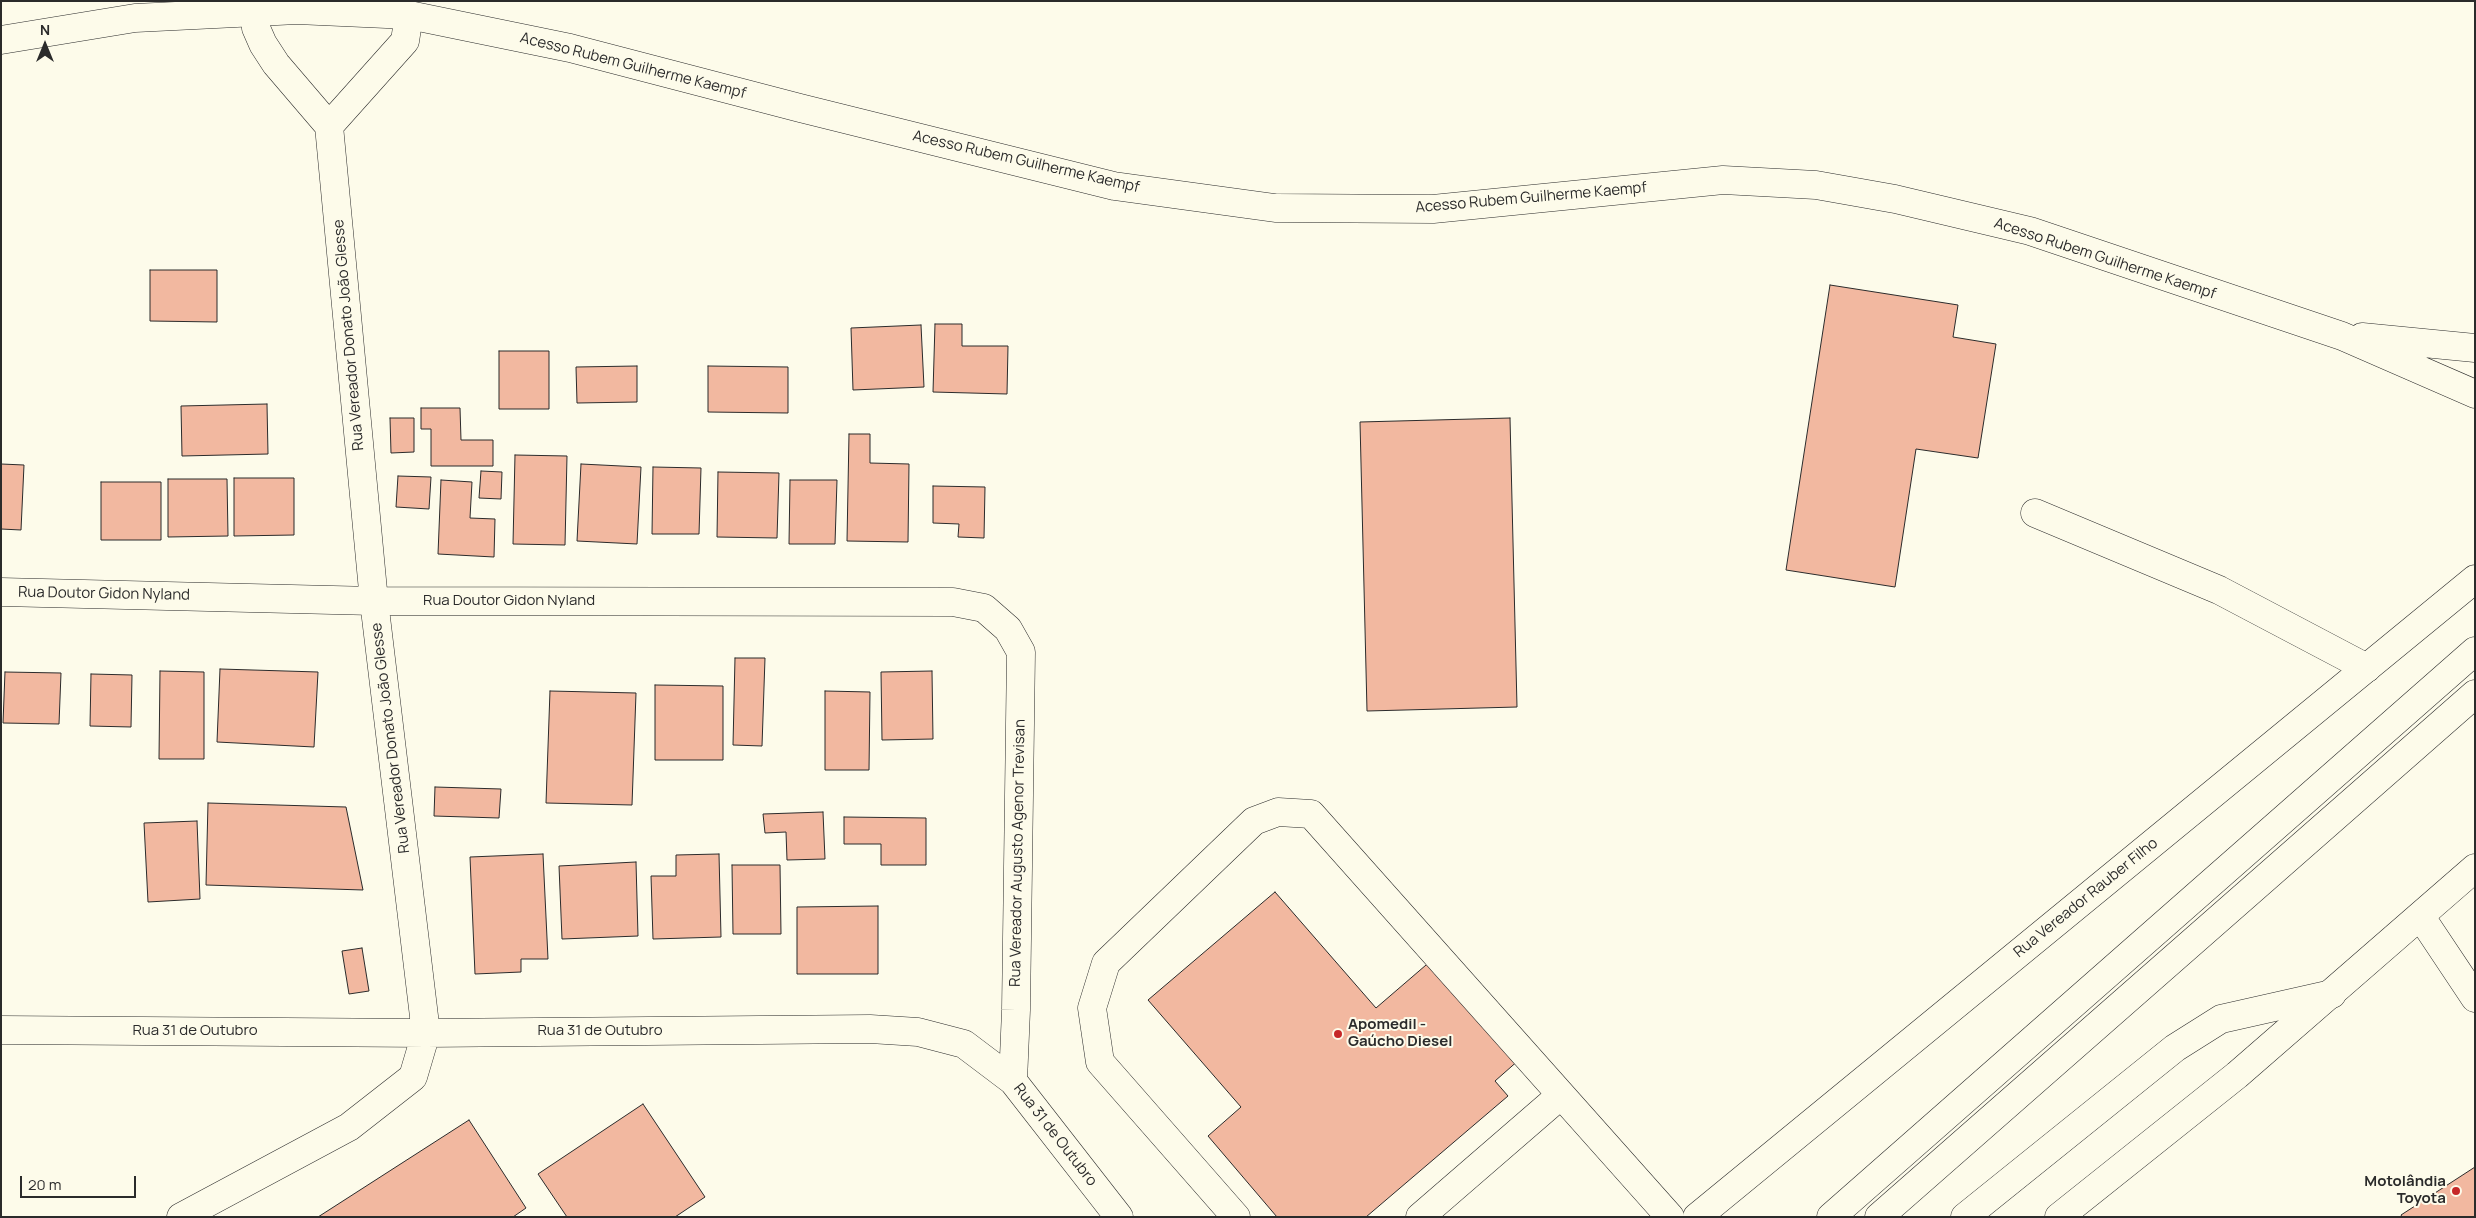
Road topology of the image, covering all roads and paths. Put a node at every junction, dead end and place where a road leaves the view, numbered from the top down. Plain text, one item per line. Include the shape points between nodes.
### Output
1 (254, 12) junction
2 (409, 16) junction
3 (1, 40) edge
4 (329, 126) junction
5 (2342, 336) junction
6 (2475, 348) edge
7 (2475, 394) edge
8 (2035, 513) dead end
9 (2475, 579) edge
10 (1, 592) edge
11 (374, 601) junction
12 (1008, 629) joint
13 (2475, 651) edge
14 (2367, 668) junction
15 (2475, 694) edge
16 (2475, 868) edge
17 (2421, 917) junction
18 (2332, 994) junction
19 (2475, 998) edge
20 (1, 1030) edge
21 (426, 1033) junction
22 (1013, 1081) junction
23 (1561, 1095) junction
24 (181, 1217) edge
25 (1120, 1217) edge
26 (1236, 1217) edge
27 (1420, 1217) edge
28 (1670, 1217) edge
29 (1697, 1217) edge
30 (1831, 1217) edge
31 (1879, 1217) edge
32 (1964, 1217) edge
33 (2059, 1217) edge

1 - 2 main road, Acesso Rubem Guilherme Kaempf via 297,10
1 - 3 main road, Acesso Rubem Guilherme Kaempf via 135,18
1 - 4 main road via 256,28 276,64
2 - 4 main road via 405,41
2 - 5 main road, Acesso Rubem Guilherme Kaempf via 570,48 1114,186 1275,208 1433,209 1723,180 1816,185 1895,199 2030,232
4 - 11 main road, Rua Vereador Donato João Glesse
5 - 6 main road, Acesso Rubem Guilherme Kaempf
5 - 7 main road, Acesso Rubem Guilherme Kaempf
8 - 14 main road via 2219,590
9 - 14 main road, Rua Vereador Rauber Filho
10 - 11 main road, Rua Doutor Gidon Nyland
11 - 12 main road, Rua Doutor Gidon Nyland via 953,602 984,608
11 - 21 main road, Rua Vereador Donato João Glesse
12 - 22 main road, Rua Vereador Augusto Agenor Trevisan via 1021,652
13 - 30 main road
14 - 29 main road, Rua Vereador Rauber Filho
15 - 31 main road
16 - 17 main road
17 - 18 main road
17 - 19 main road
18 - 32 main road via 2222,1019 2175,1048
18 - 33 main road via 2237,1075
20 - 21 main road, Rua 31 de Outubro
21 - 22 main road, Rua 31 de Outubro via 870,1029 918,1032 964,1044
21 - 24 main road, Rua Vereador Donato João Glesse via 413,1077 349,1127
22 - 25 main road, Rua 31 de Outubro
23 - 26 main road via 1311,814 1278,812 1254,821 1106,963 1092,1008 1100,1062
23 - 27 main road
23 - 28 main road

